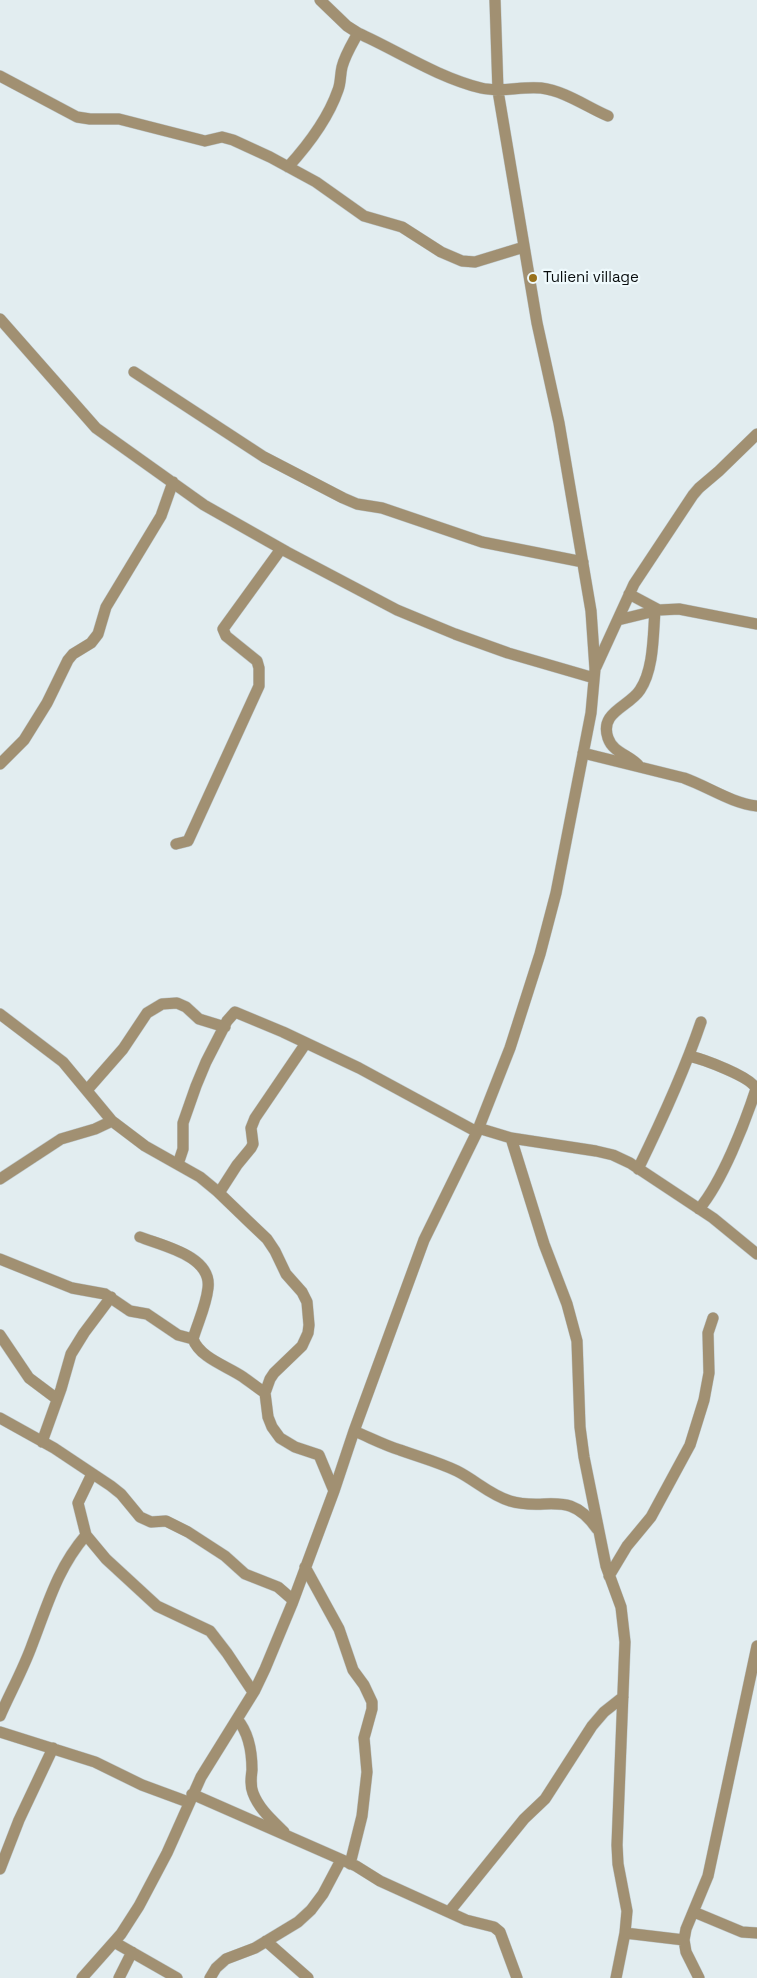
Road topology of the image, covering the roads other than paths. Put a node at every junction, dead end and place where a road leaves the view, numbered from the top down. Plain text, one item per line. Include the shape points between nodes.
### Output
1 (320, 0) edge
2 (494, 0) edge
3 (358, 33) junction
4 (0, 76) edge
5 (498, 91) junction
6 (608, 116) dead end
7 (288, 167) junction
8 (524, 247) junction
9 (0, 319) edge
10 (134, 372) dead end
11 (757, 434) edge
12 (172, 482) junction
13 (281, 549) junction
14 (583, 562) junction
15 (629, 594) junction
16 (657, 610) junction
17 (618, 620) junction
18 (757, 624) edge
19 (595, 674) junction
20 (583, 753) junction
21 (0, 764) edge
22 (639, 766) junction
23 (757, 806) edge
24 (176, 844) dead end
25 (0, 1014) edge
26 (702, 1022) dead end
27 (225, 1027) junction
28 (306, 1043) junction
29 (690, 1056) junction
30 (87, 1090) junction
31 (112, 1120) junction
32 (477, 1130) junction
33 (511, 1138) junction
34 (178, 1164) junction
35 (638, 1169) junction
36 (0, 1178) edge
37 (220, 1193) junction
38 (698, 1209) junction
39 (140, 1237) dead end
40 (757, 1254) edge
41 (0, 1259) edge
42 (111, 1297) junction
43 (713, 1318) dead end
44 (1, 1338) edge
45 (193, 1339) junction
46 (265, 1393) junction
47 (57, 1399) junction
48 (0, 1418) edge
49 (354, 1431) junction
50 (42, 1442) junction
51 (92, 1474) junction
52 (334, 1491) junction
53 (599, 1532) junction
54 (86, 1534) junction
55 (305, 1567) junction
56 (609, 1576) junction
57 (293, 1600) junction
58 (757, 1646) edge
59 (253, 1692) junction
60 (623, 1697) junction
61 (0, 1716) edge
62 (237, 1719) junction
63 (0, 1732) edge
64 (53, 1748) junction
65 (190, 1798) junction
66 (288, 1836) junction
67 (345, 1862) junction
68 (0, 1869) edge
69 (449, 1912) junction
70 (694, 1912) junction
71 (757, 1932) edge
72 (625, 1933) junction
73 (684, 1940) junction
74 (114, 1942) junction
75 (266, 1942) junction
76 (132, 1952) junction
77 (82, 1978) edge
78 (119, 1978) edge
79 (177, 1978) edge
80 (210, 1978) edge
81 (308, 1978) edge
82 (517, 1978) edge
83 (616, 1978) edge
84 (699, 1978) edge

1 - 3 street
2 - 5 street
3 - 5 street via 453,79
3 - 7 street via 341,68 334,100
4 - 7 street via 77,117 119,119 205,141 227,138
5 - 6 street via 552,90
5 - 8 street
7 - 8 street via 316,182 364,216 402,227 441,252 462,261 475,262
8 - 14 street
9 - 12 street via 96,428
10 - 14 street via 264,457 343,498 482,542
11 - 15 street via 699,488
12 - 13 street via 204,505
12 - 21 street via 161,516 106,607 98,634 68,660 24,740
13 - 19 street via 397,610 455,634 508,653
13 - 24 street via 223,629 226,636 257,661 259,686 194,831 188,841
14 - 19 street via 592,611
15 - 16 street
15 - 17 street
16 - 17 street
16 - 18 street via 679,609
16 - 22 street via 646,677 635,697 611,715 607,730 615,750 635,760
17 - 19 street
19 - 20 street
20 - 22 street
20 - 32 street via 556,893 540,954 510,1048
22 - 23 street via 697,782 732,800
25 - 30 street via 59,1059
26 - 29 street
27 - 28 street via 232,1014 238,1012
27 - 30 street via 199,1019 178,1003 162,1004 147,1013
27 - 34 street via 206,1062 184,1118 183,1149
28 - 32 street
28 - 37 street via 255,1118 251,1128 252,1148
29 - 35 street
29 - 38 street via 727,1070 753,1084 756,1089 723,1168
30 - 31 street
31 - 34 street via 145,1146
31 - 36 street via 61,1139
32 - 33 street
32 - 49 street via 425,1236
33 - 35 street via 596,1151
33 - 53 street via 577,1341 580,1428
34 - 37 street
35 - 38 street
37 - 46 street via 267,1239 286,1274 307,1302 309,1325 306,1340 274,1373
38 - 40 street
39 - 45 street via 195,1260 207,1273 208,1288
41 - 42 street via 72,1288
42 - 45 street via 130,1311 148,1314 178,1334
42 - 47 street via 71,1354
43 - 56 street via 708,1333 706,1391 690,1445 651,1517 627,1546
44 - 47 street via 29,1378
45 - 46 street via 202,1352
46 - 52 street via 268,1417 276,1434 295,1447 319,1455
47 - 50 street
48 - 50 street
49 - 52 street
49 - 53 street via 452,1469 511,1501 570,1506 588,1516
50 - 51 street
51 - 54 street via 78,1503
51 - 57 street via 121,1494 140,1517 151,1522 166,1521 179,1527 206,1543 245,1574 278,1588
52 - 55 street
53 - 56 street
54 - 59 street via 106,1559 157,1606 210,1630
54 - 61 street via 55,1582
55 - 57 street
55 - 67 street via 339,1630 353,1670 372,1702 364,1738 367,1772 362,1816
56 - 60 street via 621,1607 623,1624
57 - 59 street
58 - 70 street via 708,1876
59 - 62 street
60 - 69 street via 592,1726 545,1799 524,1819
60 - 72 street via 617,1845 627,1911
62 - 65 street
62 - 66 street via 250,1749 253,1793 262,1810
63 - 64 street
64 - 65 street via 95,1762 141,1784
64 - 68 street
65 - 66 street
65 - 74 street via 167,1853
66 - 67 street
67 - 69 street
67 - 75 street via 310,1910 289,1929
69 - 82 street via 500,1932
70 - 71 street via 742,1932
70 - 73 street
72 - 73 street
72 - 83 street
73 - 84 street via 686,1952
74 - 76 street
74 - 77 street
75 - 80 street via 226,1959
75 - 81 street
76 - 78 street
76 - 79 street

